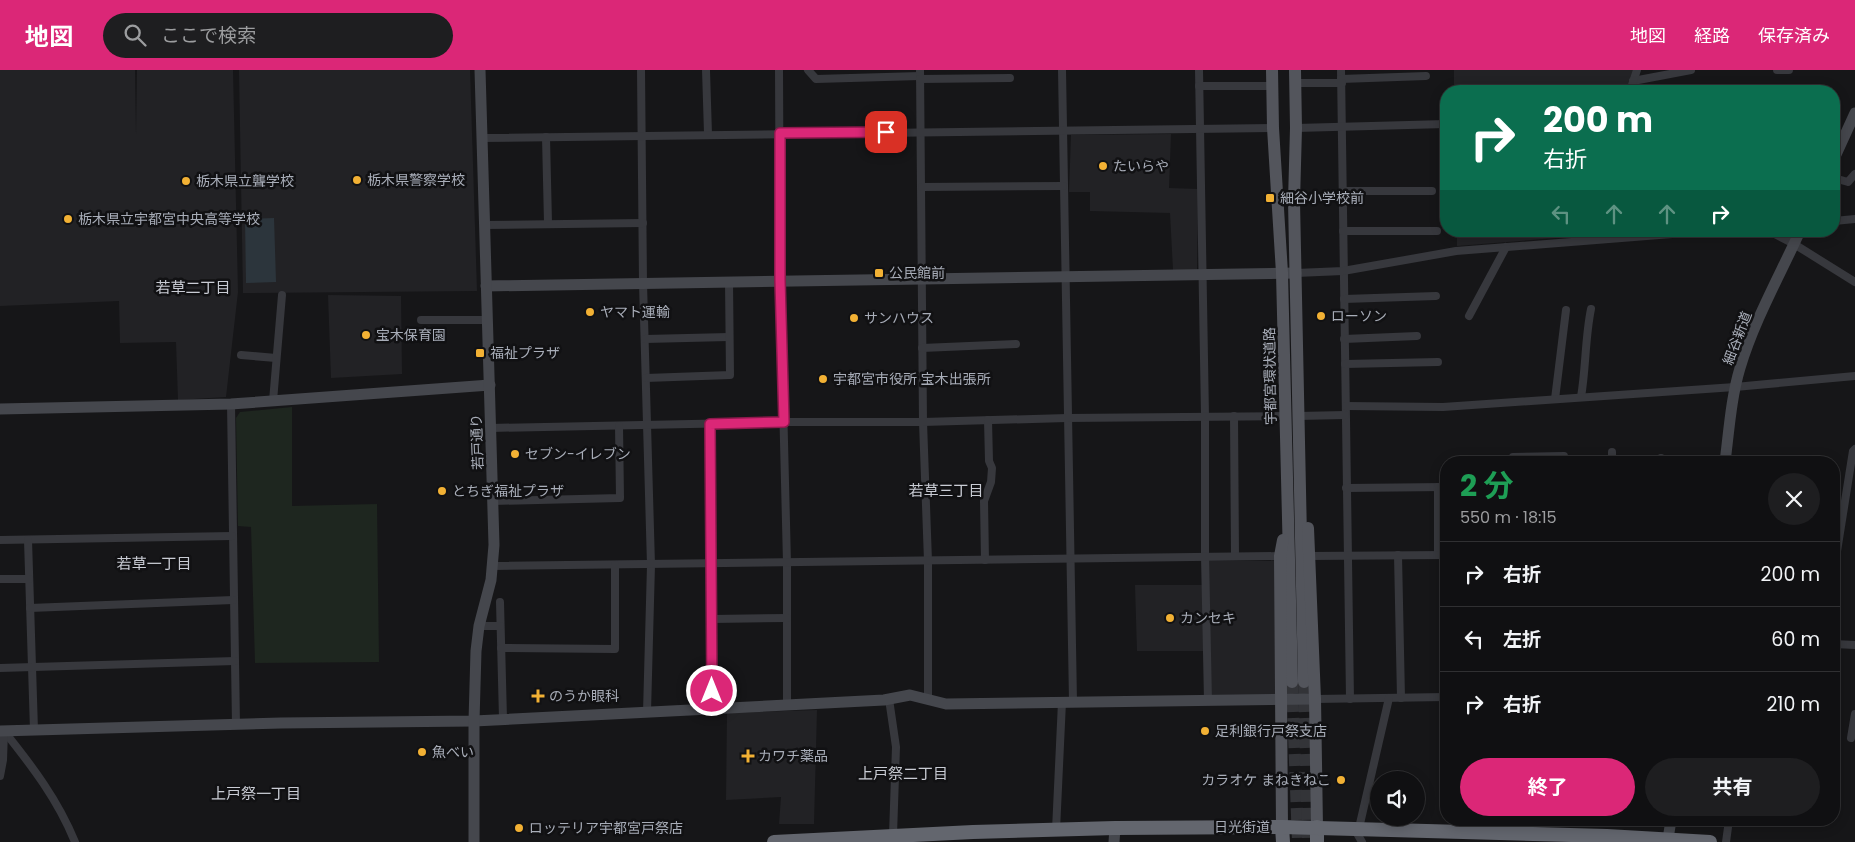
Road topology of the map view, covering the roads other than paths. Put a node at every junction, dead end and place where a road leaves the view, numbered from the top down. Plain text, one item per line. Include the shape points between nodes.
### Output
1 (480, 70) edge
2 (642, 70) edge
3 (706, 70) edge
4 (779, 70) edge
5 (808, 70) edge
6 (1062, 70) edge
7 (1199, 70) edge
8 (1272, 70) edge
9 (1294, 70) edge
10 (1341, 70) edge
11 (1637, 70) edge
12 (1691, 70) edge
13 (1778, 70) edge
14 (1789, 70) edge
15 (866, 74) edge
16 (920, 75) edge
17 (1426, 76) dead end
18 (1010, 78) dead end
19 (1342, 81) junction
20 (1633, 81) junction
21 (1295, 83) junction
22 (1632, 85) edge
23 (1199, 86) junction
24 (1272, 86) junction
25 (1855, 113) edge
26 (1440, 124) edge
27 (1342, 127) junction
28 (1199, 128) junction
29 (1273, 128) junction
30 (1296, 128) junction
31 (1062, 130) junction
32 (922, 131) junction
33 (780, 133) junction
34 (708, 134) junction
35 (643, 136) junction
36 (546, 137) junction
37 (481, 138) junction
38 (1840, 146) edge
39 (1855, 174) edge
40 (1840, 180) edge
41 (1063, 186) junction
42 (922, 187) junction
43 (1343, 191) junction
44 (1432, 191) dead end
45 (1855, 219) edge
46 (1840, 220) edge
47 (548, 223) junction
48 (643, 223) junction
49 (484, 225) junction
50 (1343, 231) junction
51 (1437, 231) dead end
52 (1634, 237) edge
53 (1781, 237) edge
54 (1797, 237) edge
55 (1609, 239) joint
56 (1794, 244) junction
57 (1506, 248) junction
58 (1343, 271) junction
59 (1282, 273) junction
60 (1296, 273) junction
61 (1202, 274) junction
62 (1064, 277) junction
63 (921, 279) junction
64 (780, 280) junction
65 (729, 282) junction
66 (1855, 282) edge
67 (643, 283) junction
68 (486, 286) junction
69 (282, 295) dead end
70 (1436, 296) dead end
71 (1344, 299) junction
72 (1591, 309) dead end
73 (1566, 310) dead end
74 (1470, 316) dead end
75 (420, 320) dead end
76 (488, 320) junction
77 (1417, 336) dead end
78 (729, 337) junction
79 (645, 339) junction
80 (1344, 339) junction
81 (1016, 344) dead end
82 (922, 348) junction
83 (241, 355) dead end
84 (276, 358) junction
85 (1438, 362) dead end
86 (1345, 364) junction
87 (1855, 376) edge
88 (646, 378) junction
89 (490, 385) junction
90 (1735, 387) junction
91 (1581, 397) junction
92 (1555, 399) junction
93 (273, 401) junction
94 (231, 404) junction
95 (1346, 406) junction
96 (0, 409) edge
97 (1345, 415) junction
98 (1205, 416) junction
99 (1234, 416) junction
100 (1292, 416) junction
101 (1067, 418) junction
102 (988, 420) junction
103 (784, 422) junction
104 (923, 422) junction
105 (710, 424) junction
106 (648, 425) junction
107 (620, 426) junction
108 (491, 428) junction
109 (1855, 449) edge
110 (1612, 452) dead end
111 (1612, 456) edge
112 (1726, 456) edge
113 (1440, 487) edge
114 (1346, 488) junction
115 (1299, 494) junction
116 (493, 501) junction
117 (1288, 514) junction
118 (1840, 532) edge
119 (232, 536) junction
120 (0, 540) edge
121 (28, 540) junction
122 (1398, 555) junction
123 (1440, 555) edge
124 (1205, 556) junction
125 (1235, 556) junction
126 (1280, 556) junction
127 (1310, 556) junction
128 (1347, 556) junction
129 (1069, 559) junction
130 (985, 560) junction
131 (928, 561) junction
132 (787, 563) junction
133 (712, 564) junction
134 (615, 565) junction
135 (651, 565) junction
136 (493, 566) junction
137 (0, 579) edge
138 (29, 579) junction
139 (233, 600) junction
140 (500, 602) dead end
141 (30, 608) junction
142 (712, 618) junction
143 (787, 618) junction
144 (479, 626) junction
145 (500, 626) junction
146 (1840, 644) edge
147 (1855, 645) edge
148 (501, 648) junction
149 (234, 661) junction
150 (0, 668) edge
151 (32, 668) junction
152 (1440, 697) edge
153 (1389, 698) junction
154 (1401, 698) junction
155 (890, 699) junction
156 (1315, 699) junction
157 (1350, 699) junction
158 (928, 700) junction
159 (1281, 700) junction
160 (1208, 701) junction
161 (1068, 702) junction
162 (787, 705) junction
163 (712, 709) junction
164 (647, 712) junction
165 (1855, 714) edge
166 (503, 720) junction
167 (474, 721) junction
168 (236, 725) junction
169 (34, 730) junction
170 (2, 731) edge
171 (1851, 738) dead end
172 (0, 776) edge
173 (1670, 826) edge
174 (1728, 826) edge
175 (1282, 827) junction
176 (1317, 827) junction
177 (1115, 828) junction
178 (1056, 830) junction
179 (1358, 833) edge
180 (893, 835) junction
181 (995, 837) edge
182 (1608, 839) edge
183 (1668, 839) junction
184 (75, 842) edge
185 (474, 842) edge
186 (774, 842) edge
187 (1114, 842) edge
188 (1283, 842) edge
189 (1317, 842) edge
190 (1710, 842) edge
191 (1726, 842) edge

1 - 37 street, 若戸通り
2 - 35 street
3 - 34 street
4 - 33 street
5 - 15 street via 816,78
6 - 31 street
7 - 23 street
8 - 24 main road, 宇都宮環状道路
9 - 21 main road, 宇都宮環状道路
10 - 19 street
11 - 20 street
12 - 20 street
13 - 14 street
15 - 16 street
16 - 18 street
16 - 32 street
17 - 19 street
19 - 21 street
19 - 27 street
20 - 22 street
21 - 30 main road, 宇都宮環状道路
23 - 24 street
23 - 28 street
24 - 29 main road, 宇都宮環状道路
25 - 38 street
26 - 27 street
27 - 30 street
27 - 43 street
28 - 29 street
28 - 31 street
28 - 61 street
29 - 59 main road, 宇都宮環状道路
30 - 60 main road, 宇都宮環状道路
31 - 32 street
31 - 41 street
32 - 33 street
32 - 42 street
33 - 34 street
33 - 64 street
34 - 35 street
35 - 36 street
35 - 48 street
36 - 37 street
36 - 47 street
37 - 49 street, 若戸通り
39 - 40 street via 1848,182
41 - 42 street
41 - 62 street
42 - 63 street
43 - 44 street
43 - 50 street
45 - 46 street
47 - 48 street
47 - 49 street
48 - 67 street
49 - 68 street, 若戸通り
50 - 51 street
50 - 58 street
52 - 55 street
53 - 56 street
54 - 56 street, 細谷新道
55 - 57 street
56 - 66 street
56 - 90 street, 細谷新道 via 1746,350
57 - 58 street via 1456,251
57 - 74 street
58 - 60 street
58 - 71 street
59 - 60 street
59 - 61 street
59 - 100 main road, 宇都宮環状道路
60 - 100 main road, 宇都宮環状道路
61 - 62 street
61 - 98 street
62 - 63 street
62 - 101 street
63 - 64 street
63 - 82 street
64 - 65 street
64 - 103 street
65 - 67 street
65 - 78 street
67 - 68 street
67 - 79 street
68 - 76 street, 若戸通り
69 - 84 street
70 - 71 street
71 - 80 street
72 - 91 street
73 - 92 street
75 - 76 street
76 - 89 street, 若戸通り
77 - 80 street
78 - 79 street
78 - 88 street via 730,375
79 - 88 street
80 - 86 street
81 - 82 street
82 - 104 street
83 - 84 street
84 - 93 street
85 - 86 street
86 - 95 street
87 - 90 street
88 - 106 street
89 - 93 street
89 - 108 street, 若戸通り
90 - 91 street
90 - 112 street, 細谷新道
91 - 92 street
92 - 95 street via 1444,407
93 - 94 street
94 - 96 street
94 - 119 street
95 - 97 street
97 - 100 street
97 - 114 street
98 - 99 street
98 - 101 street
98 - 124 street
99 - 100 street
99 - 125 street
100 - 115 main road, 宇都宮環状道路
100 - 117 main road, 宇都宮環状道路
101 - 102 street
101 - 129 street
102 - 104 street
102 - 130 street via 992,468 984,501
103 - 104 street
103 - 105 street
103 - 132 street
104 - 131 street
105 - 106 street
105 - 133 street
106 - 107 street
106 - 135 street
107 - 108 street
107 - 116 street via 620,498
108 - 116 street, 若戸通り
109 - 118 street
110 - 111 street
113 - 114 street
114 - 128 street
115 - 117 main road, 宇都宮環状道路 via 1298,682
115 - 127 main road via 1308,522
116 - 136 street, 若戸通り
117 - 126 main road
119 - 121 street
119 - 139 street
120 - 121 street
121 - 138 street
122 - 123 street
122 - 128 street
122 - 154 street
124 - 125 street
124 - 129 street
124 - 160 street
125 - 126 street
126 - 159 main road
127 - 128 street
127 - 156 main road
128 - 157 street
129 - 130 street
129 - 161 street
130 - 131 street
131 - 132 street
131 - 158 street
132 - 133 street
132 - 143 street
133 - 135 street
133 - 142 street
134 - 135 street
134 - 136 street
134 - 148 street via 615,649
135 - 164 street
136 - 144 street, 若戸通り
137 - 138 street
138 - 141 street
139 - 141 street
139 - 149 street
140 - 145 street
141 - 151 street
142 - 143 street
142 - 163 street
143 - 162 street
144 - 145 street
144 - 167 street, 若戸通り
145 - 148 street
146 - 147 street
148 - 166 street
149 - 151 street
149 - 168 street
150 - 151 street
151 - 169 street
152 - 154 street
153 - 154 street
153 - 157 street
153 - 179 street
155 - 158 street via 910,695
155 - 162 street
155 - 180 street via 896,747
156 - 157 street
156 - 159 street
156 - 176 main road
158 - 161 street via 946,704
159 - 160 street
159 - 175 main road
160 - 161 street
161 - 178 street
162 - 163 street
163 - 164 street
164 - 166 street
165 - 171 street
166 - 167 street
167 - 168 street
167 - 185 street, 若戸通り
168 - 169 street
169 - 170 street
170 - 172 street
170 - 184 street via 42,780
173 - 183 street
174 - 191 street
175 - 176 highway, 日光街道
175 - 177 highway, 日光街道
175 - 188 highway
176 - 179 highway, 日光街道
176 - 189 highway
177 - 178 highway, 日光街道
177 - 187 street
178 - 181 highway, 日光街道
179 - 182 highway, 日光街道
180 - 181 highway, 日光街道
180 - 186 highway, 日光街道
182 - 183 highway, 日光街道
183 - 190 highway, 日光街道

